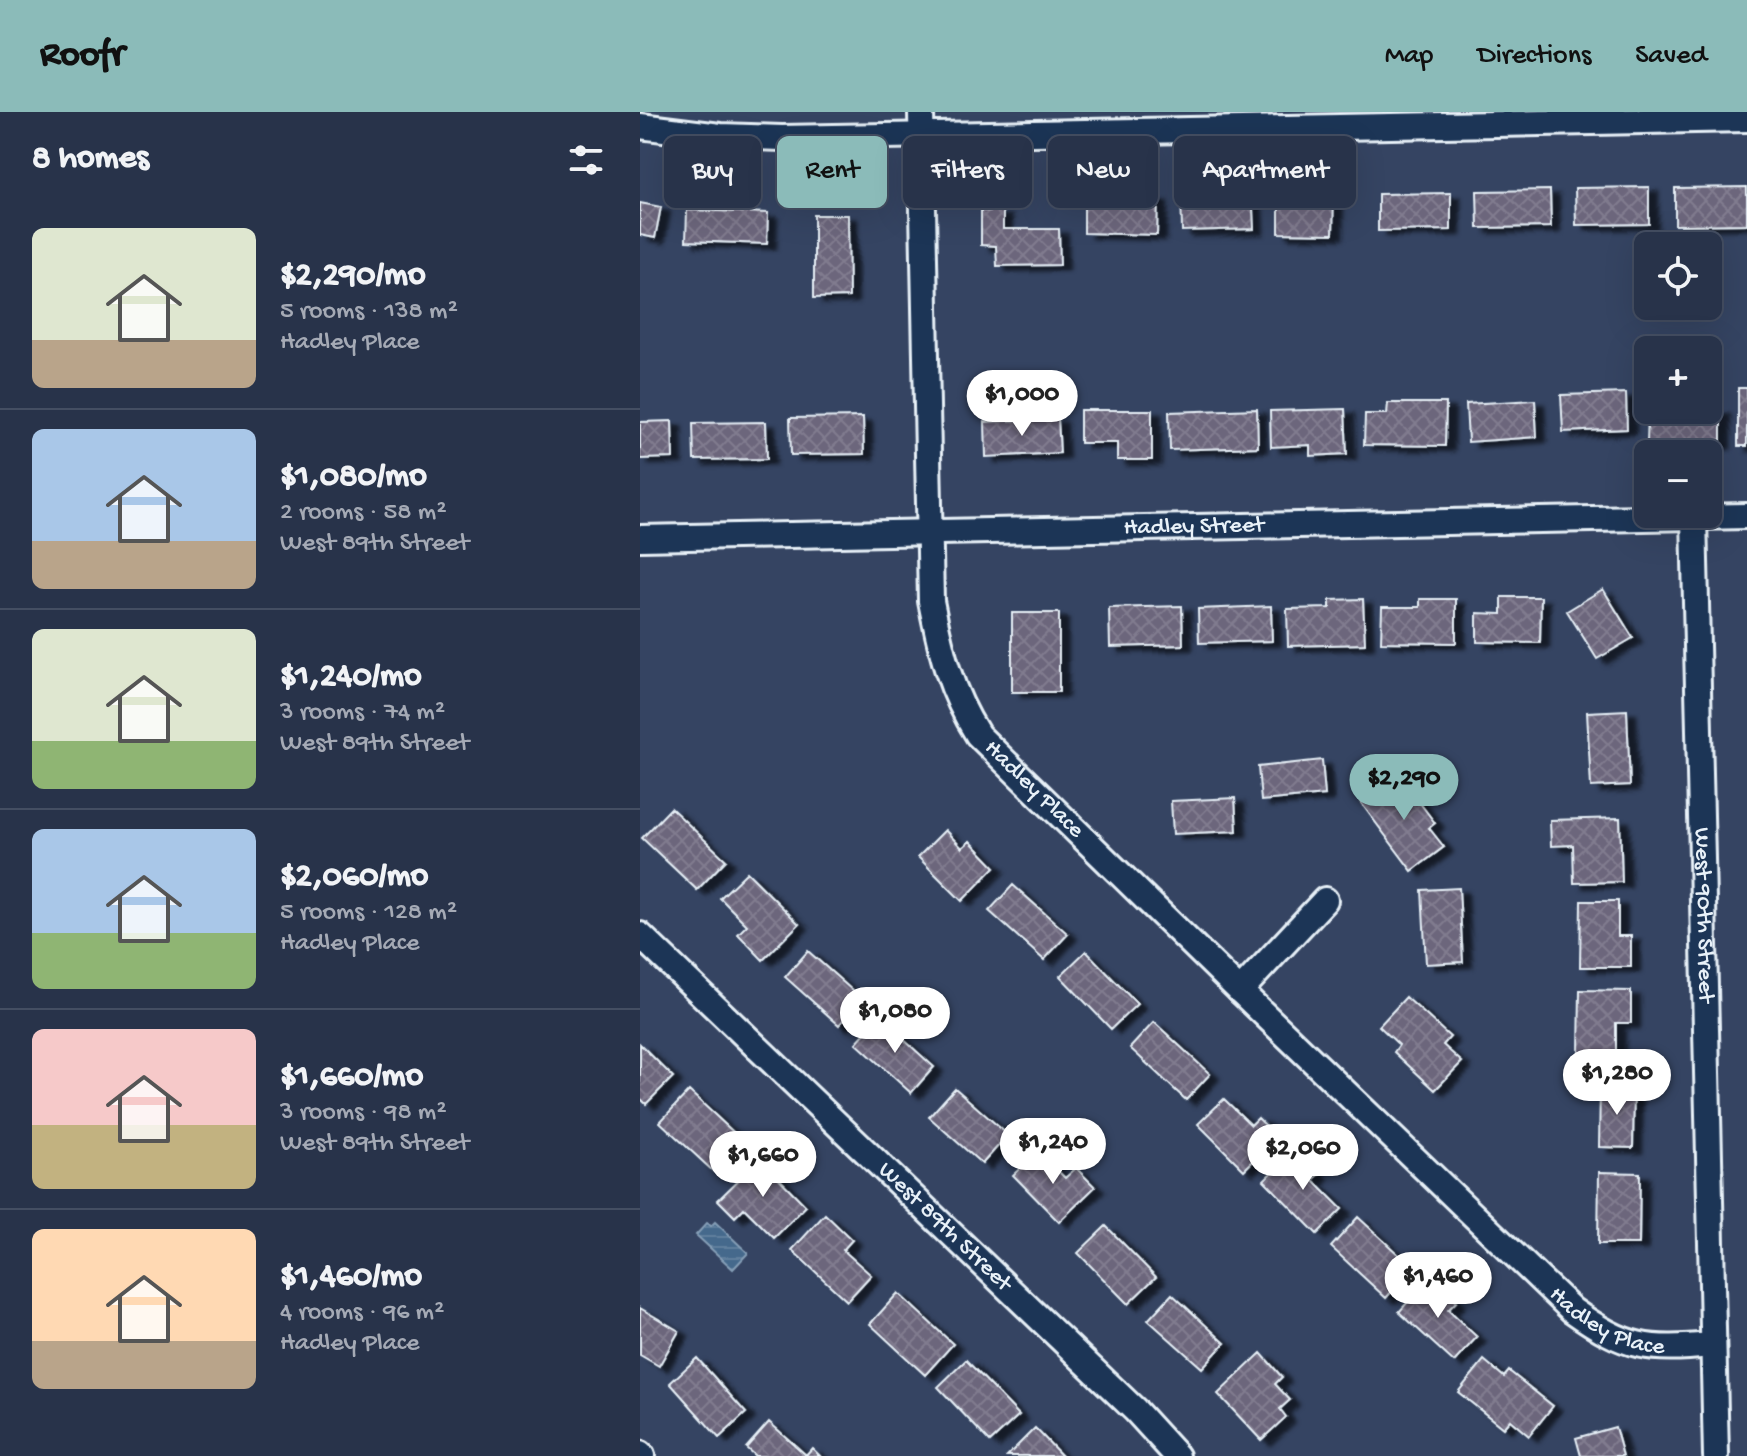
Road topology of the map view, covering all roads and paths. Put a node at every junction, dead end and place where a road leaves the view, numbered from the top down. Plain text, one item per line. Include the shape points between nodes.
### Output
1 (1405, 119) edge
2 (1747, 119) edge
3 (922, 124) edge
4 (640, 126) edge
5 (1722, 516) edge
6 (1747, 516) edge
7 (1634, 518) edge
8 (1694, 528) edge
9 (930, 533) junction
10 (640, 538) edge
11 (1325, 900) dead end
12 (640, 935) edge
13 (1240, 991) junction
14 (1713, 1345) junction
15 (1177, 1456) edge
16 (1716, 1456) edge

1 - 2 street
1 - 3 street
3 - 4 street via 782,138
3 - 9 street
5 - 6 street, Hadley Street
7 - 9 street, Hadley Street
8 - 14 street, West 90th Street
9 - 10 street, Hadley Street
9 - 13 street, Hadley Place via 931,601 944,664 959,706 978,735
11 - 13 street
12 - 15 street, West 89th Street
13 - 14 street, Hadley Place via 1572,1310 1606,1334 1641,1347
14 - 16 street, West 90th Street

